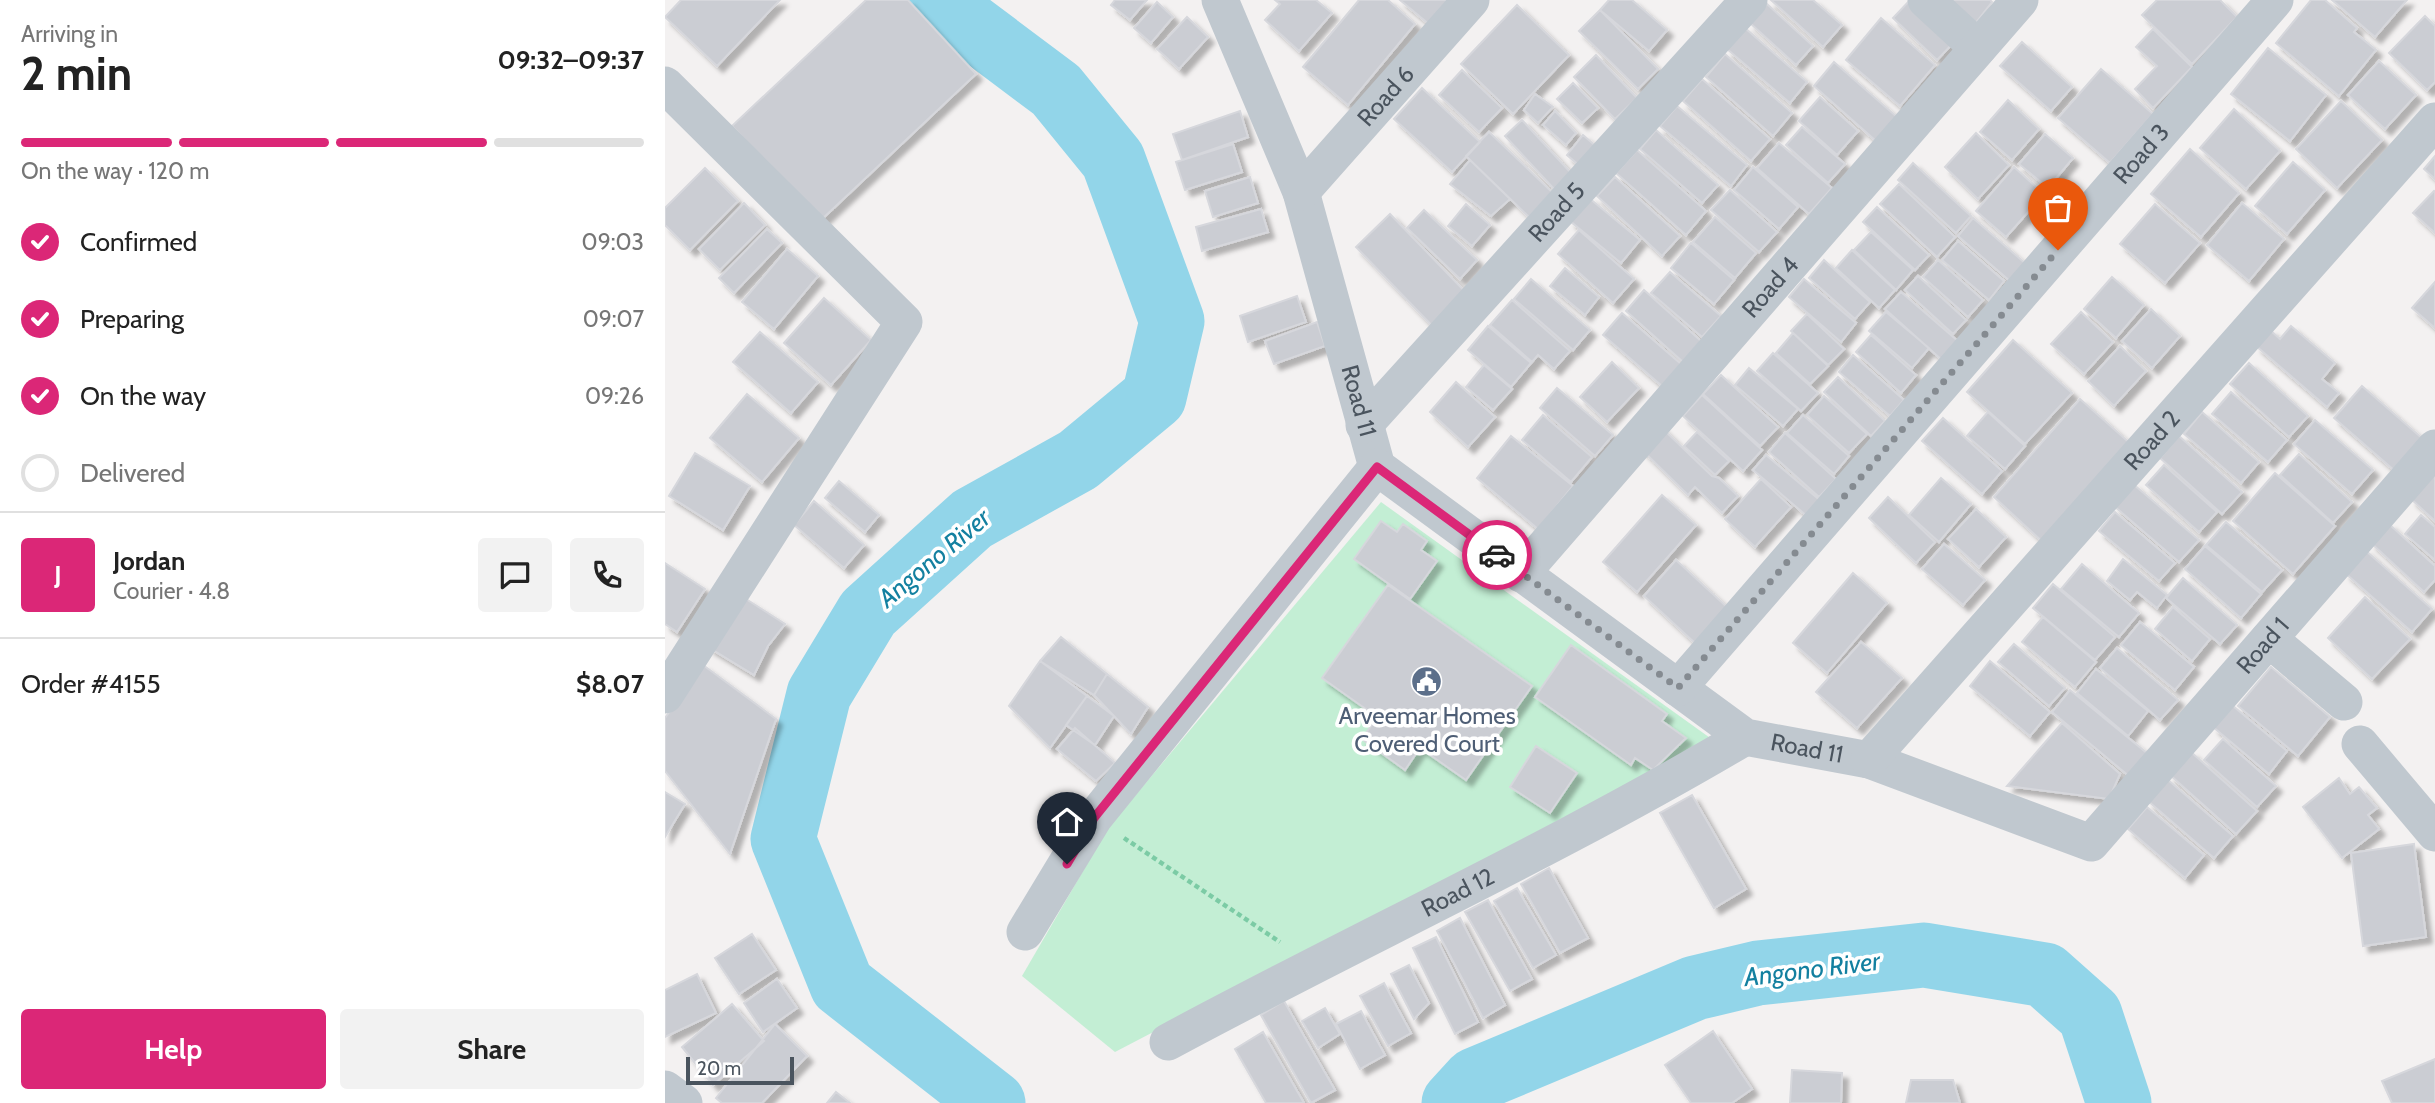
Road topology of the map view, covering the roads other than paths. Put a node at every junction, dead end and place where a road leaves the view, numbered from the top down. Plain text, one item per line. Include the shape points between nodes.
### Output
1 (1220, 0) edge
2 (1471, 0) edge
3 (1749, 0) edge
4 (1926, 0) edge
5 (2020, 0) edge
6 (2275, 0) edge
7 (1978, 48) junction
8 (665, 85) edge
9 (2435, 121) edge
10 (1301, 192) junction
11 (1364, 425) junction
12 (2435, 448) edge
13 (1377, 467) junction
14 (1521, 574) junction
15 (2269, 639) junction
16 (1678, 688) junction
17 (665, 695) edge
18 (2344, 702) dead end
19 (1745, 737) junction
20 (2360, 744) dead end
21 (1869, 760) junction
22 (2431, 819) edge
23 (2091, 843) joint
24 (1025, 932) dead end
25 (1168, 1042) dead end
26 (665, 1089) edge
27 (684, 1103) edge

1 - 10 street, Road 11
2 - 10 street, Road 6
3 - 11 street, Road 5
4 - 7 street
5 - 7 street, Road 4
6 - 16 street, Road 3
7 - 14 street, Road 4
8 - 17 street via 904,322
9 - 21 street, Road 2
10 - 11 street, Road 11
11 - 13 street, Road 11
12 - 15 street, Road 1
13 - 14 street, Road 11
13 - 24 street via 1094,818
14 - 16 street, Road 11
15 - 18 street
15 - 23 street, Road 1
16 - 19 street, Road 11
19 - 21 street, Road 11
19 - 25 street, Road 12 via 1656,790
20 - 22 street
21 - 23 street, Road 11
26 - 27 street

